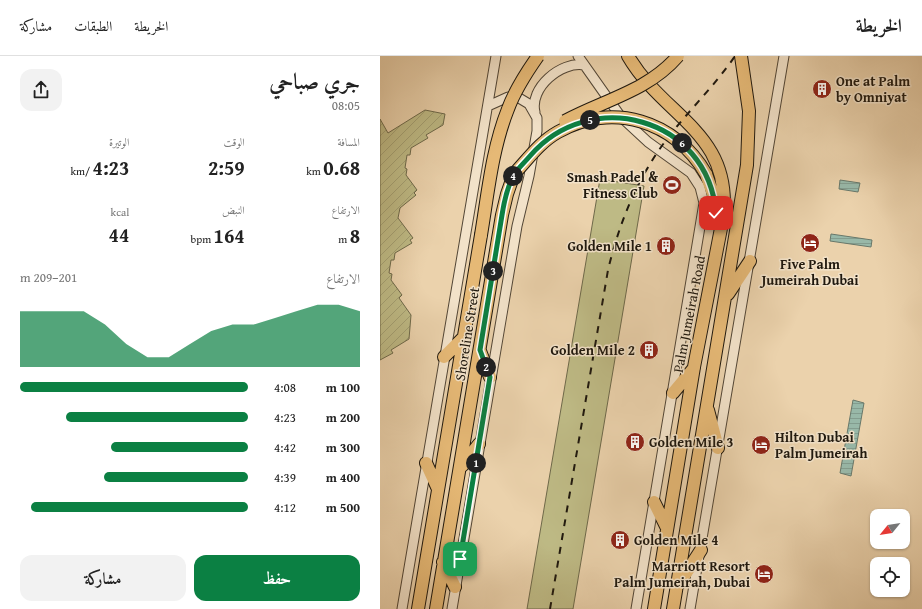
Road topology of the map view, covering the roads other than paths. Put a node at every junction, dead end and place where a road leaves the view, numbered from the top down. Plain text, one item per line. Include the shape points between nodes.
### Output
1 (496, 56) edge
2 (538, 56) edge
3 (578, 56) edge
4 (628, 56) edge
5 (678, 56) edge
6 (741, 56) edge
7 (784, 56) edge
8 (584, 65) junction
9 (488, 106) junction
10 (536, 114) junction
11 (514, 174) junction
12 (750, 261) junction
13 (712, 271) junction
14 (725, 299) junction
15 (462, 339) junction
16 (480, 350) junction
17 (444, 357) junction
18 (694, 367) junction
19 (490, 377) junction
20 (673, 393) junction
21 (707, 406) junction
22 (479, 444) junction
23 (718, 448) junction
24 (426, 463) junction
25 (460, 469) junction
26 (438, 489) junction
27 (654, 502) junction
28 (667, 528) junction
29 (702, 550) junction
30 (443, 562) junction
31 (455, 587) junction
32 (677, 588) junction
33 (402, 609) edge
34 (418, 609) edge
35 (436, 609) edge
36 (452, 609) edge
37 (636, 609) edge
38 (654, 609) edge
39 (673, 609) edge
40 (690, 609) edge

1 - 9 street
2 - 15 main road, Shoreline Street, bridge via 519,85 503,122 496,148
3 - 8 street
4 - 13 main road, Palm Jumeirah Road via 652,88 699,133 717,164 724,191 724,209
5 - 11 main road, Shoreline Street, bridge via 639,88 550,129 526,153
6 - 14 main road via 749,138 746,179
7 - 12 street
8 - 10 street via 568,66 541,85 534,98
8 - 20 street via 621,116 648,142 691,173 703,195 704,213
9 - 10 street via 502,99 514,97 529,104
9 - 17 street
10 - 19 street via 537,131
11 - 13 main road, bridge via 541,144 558,132 586,121 607,118 638,121 665,132 689,150 706,174 712,189 716,213 711,256
11 - 16 main road, Shoreline Street via 504,205
12 - 14 main road
12 - 23 street
13 - 18 main road, Palm Jumeirah Road
14 - 21 main road
15 - 17 main road
15 - 26 main road, Shoreline Street
16 - 19 main road
16 - 25 main road, Shoreline Street
17 - 24 street
18 - 20 main road
18 - 28 main road, Palm Jumeirah Road
19 - 22 street
20 - 27 street
21 - 23 main road
21 - 32 main road
22 - 25 main road
22 - 31 street
23 - 29 street
24 - 26 main road
24 - 33 street
25 - 30 main road, Shoreline Street
26 - 34 main road, Shoreline Street
27 - 28 main road
27 - 37 street
28 - 38 main road, Palm Jumeirah Road
29 - 32 main road
29 - 40 street
30 - 31 main road
30 - 35 main road, Shoreline Street
31 - 36 street
32 - 39 main road

